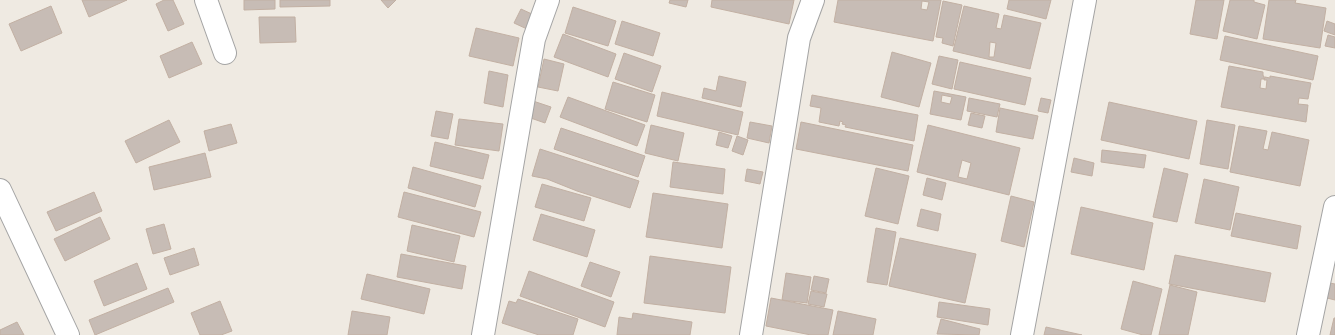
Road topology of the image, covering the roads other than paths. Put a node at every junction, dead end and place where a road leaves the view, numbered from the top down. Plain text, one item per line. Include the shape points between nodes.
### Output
1 (206, 0) edge
2 (548, 0) edge
3 (813, 0) edge
4 (1085, 0) edge
5 (225, 53) dead end
6 (0, 190) edge
7 (1335, 207) edge
8 (68, 335) edge
9 (483, 335) edge
10 (751, 335) edge
11 (1022, 335) edge
12 (1308, 335) edge

1 - 5 street
2 - 9 street via 534,39
3 - 10 street via 799,38
4 - 11 street
6 - 8 street
7 - 12 street

